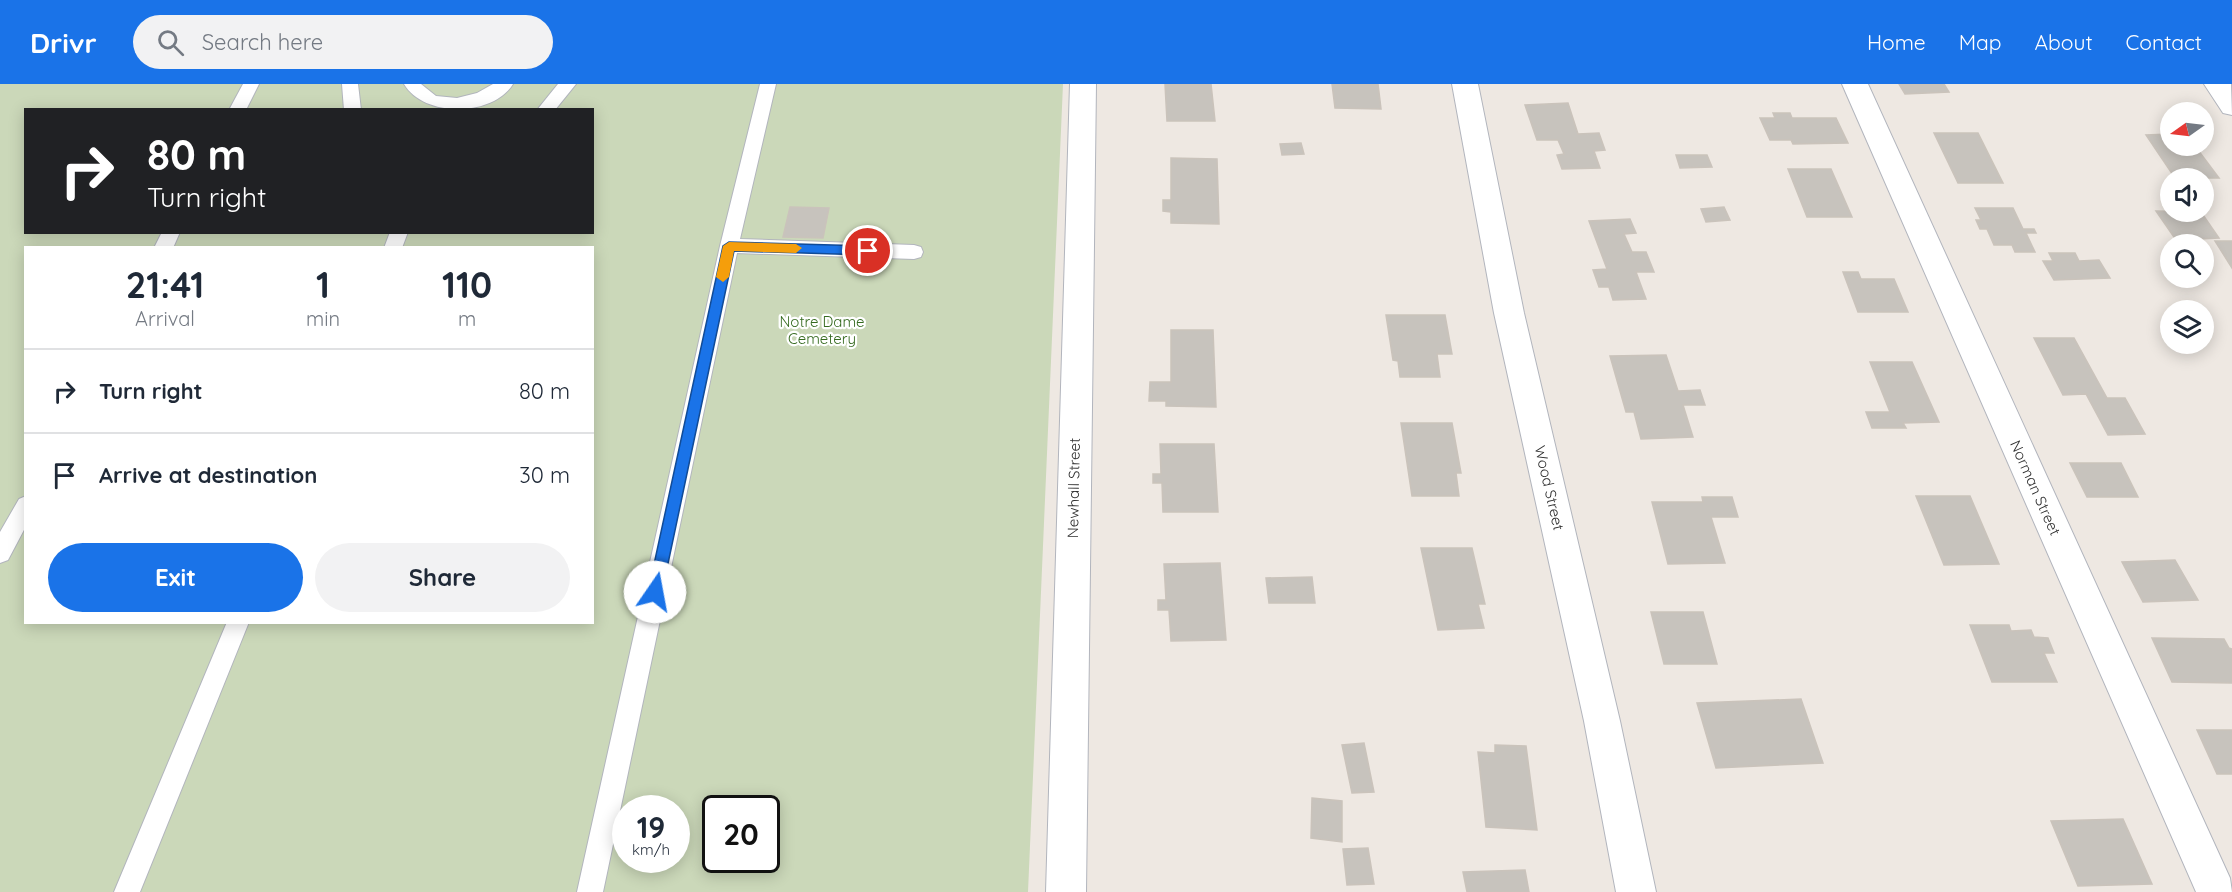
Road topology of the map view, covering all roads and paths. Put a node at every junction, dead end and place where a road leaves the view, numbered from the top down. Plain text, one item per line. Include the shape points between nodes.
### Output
1 (251, 84) edge
2 (350, 84) edge
3 (412, 84) edge
4 (505, 84) edge
5 (568, 84) edge
6 (768, 84) edge
7 (1083, 84) edge
8 (1465, 84) edge
9 (1855, 84) edge
10 (2217, 84) edge
11 (2232, 106) edge
12 (450, 107) edge
13 (238, 108) edge
14 (353, 108) edge
15 (546, 108) edge
16 (729, 246) junction
17 (914, 252) dead end
18 (24, 510) edge
19 (0, 553) edge
20 (237, 624) edge
21 (127, 892) edge
22 (590, 892) edge
23 (1066, 892) edge
24 (1636, 892) edge
25 (2217, 892) edge

1 - 13 lane
2 - 14 lane
3 - 12 lane via 420,95
4 - 12 lane via 485,97
5 - 15 lane
6 - 16 lane
7 - 23 street, Newhall Street
8 - 24 street, Wood Street via 1509,312 1602,721
9 - 25 street, Norman Street
10 - 11 street
16 - 17 lane
16 - 22 lane
18 - 19 lane
20 - 21 lane

